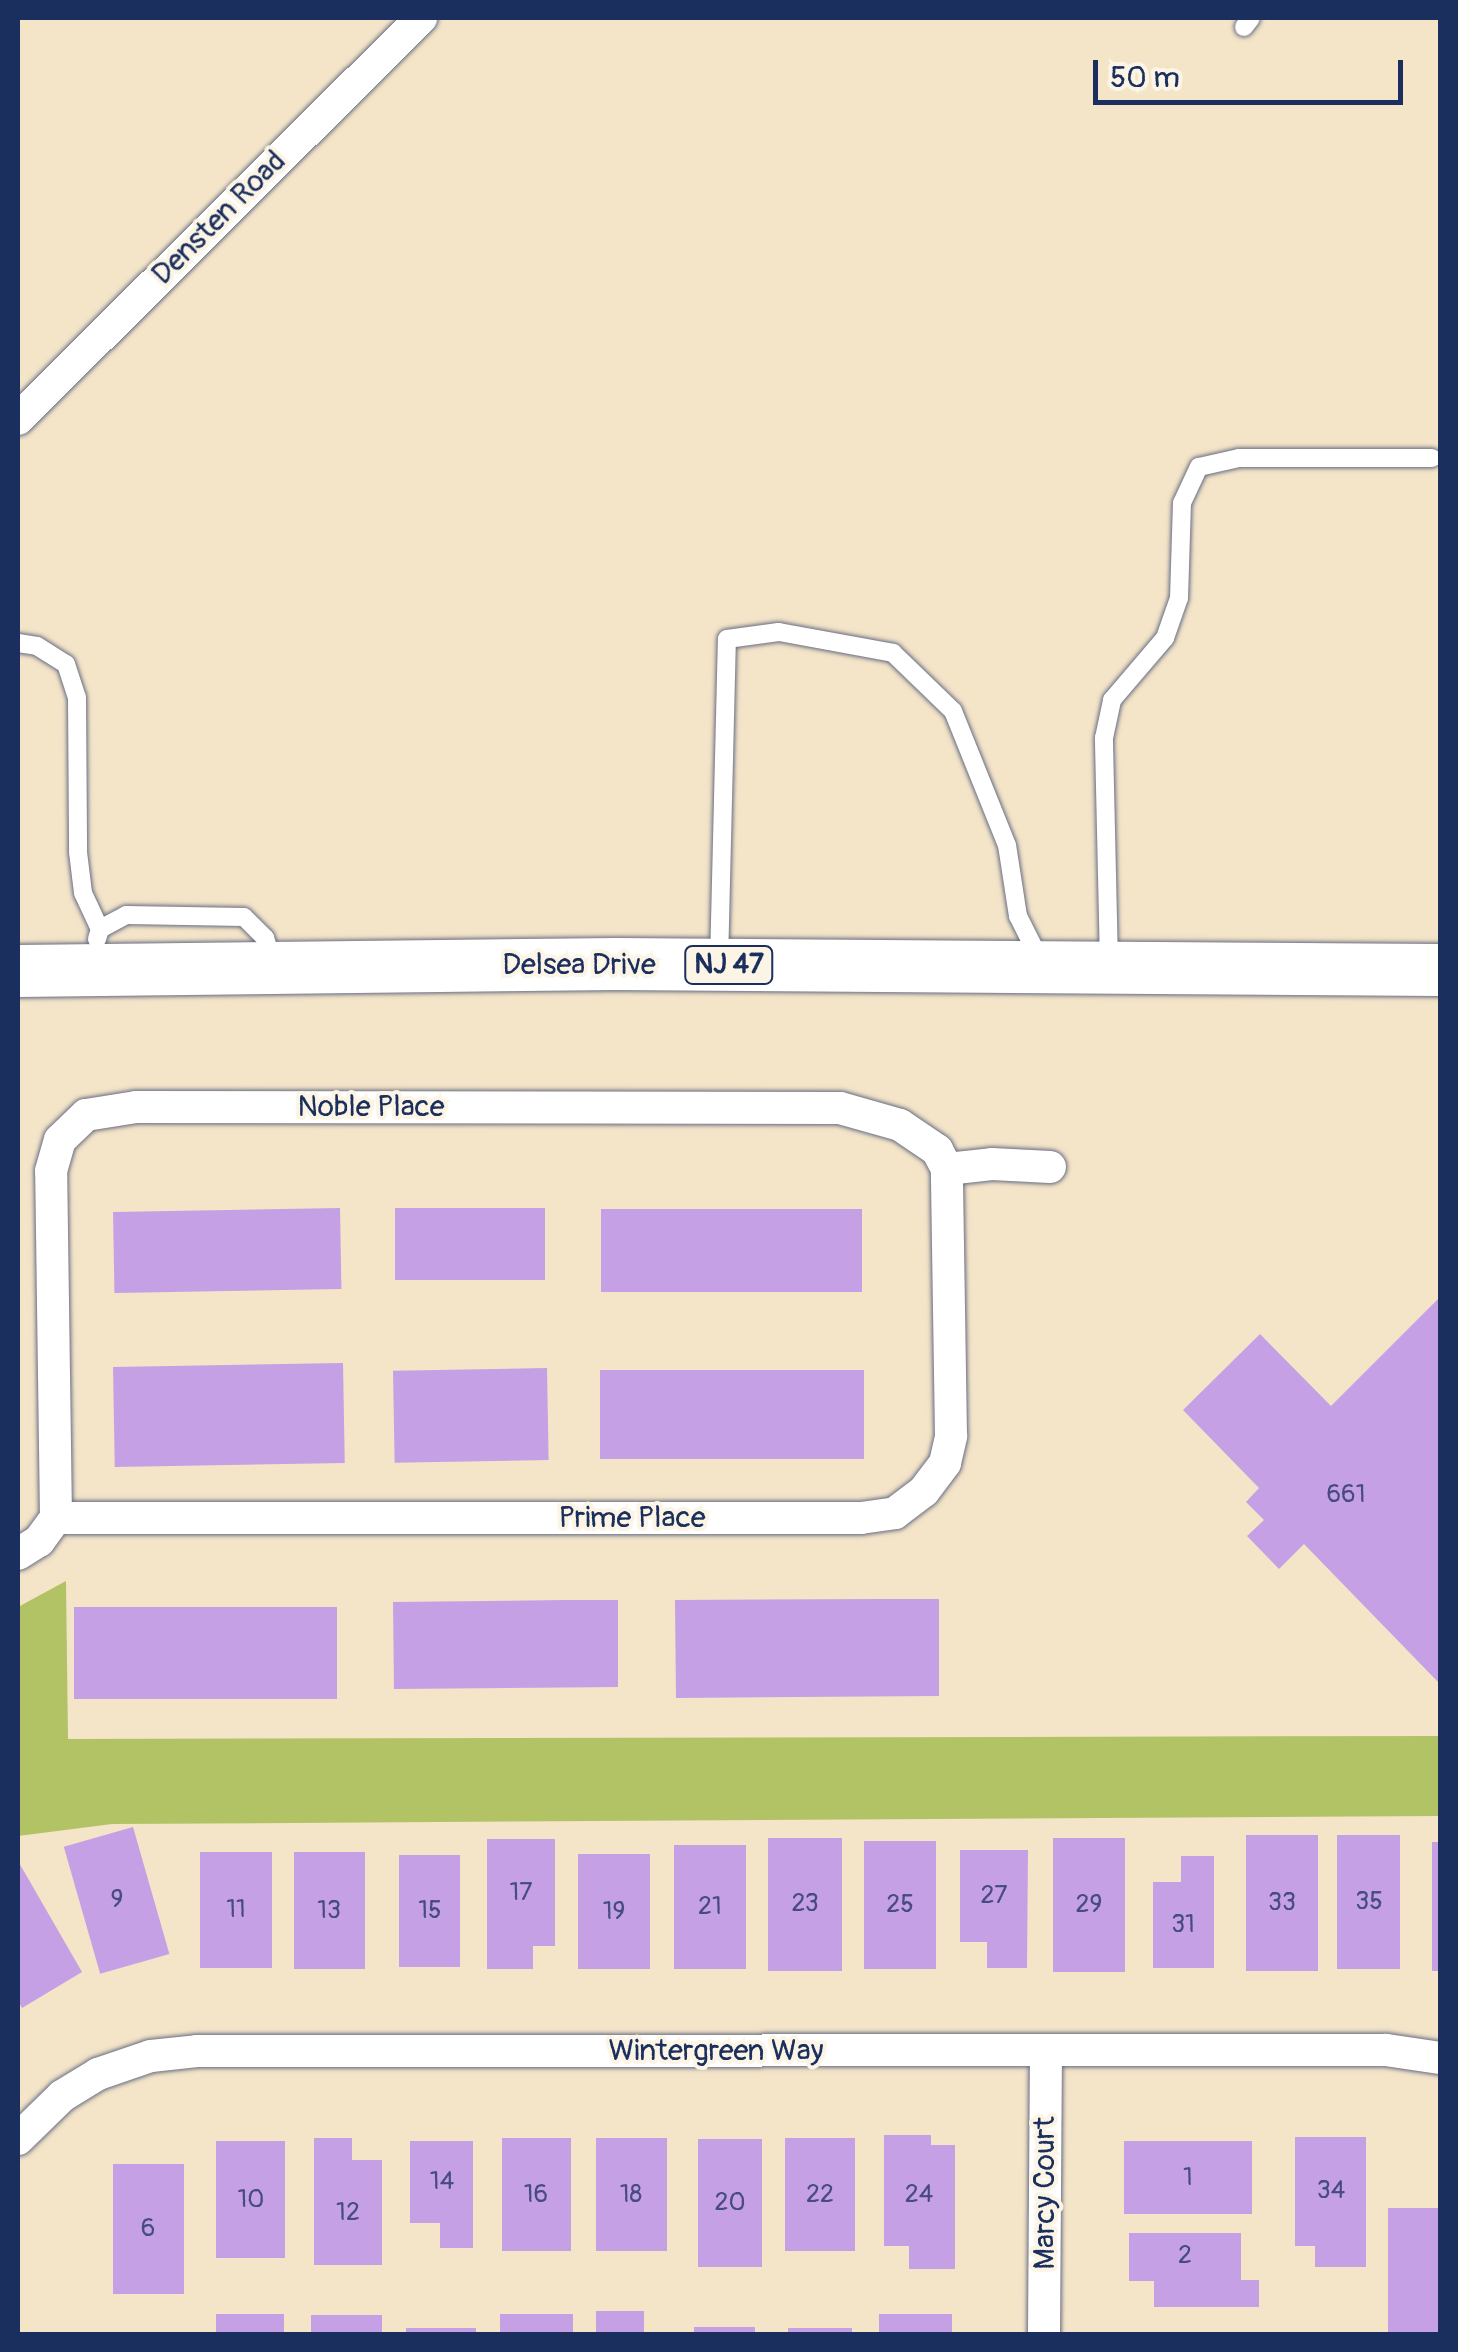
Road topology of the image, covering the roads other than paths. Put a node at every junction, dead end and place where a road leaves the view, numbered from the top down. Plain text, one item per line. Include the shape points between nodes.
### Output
1 (421, 18) edge
2 (18, 419) edge
3 (1432, 458) dead end
4 (18, 643) edge
5 (93, 950) junction
6 (719, 965) junction
7 (1044, 968) junction
8 (1110, 968) junction
9 (1440, 970) edge
10 (18, 972) edge
11 (1050, 1167) dead end
12 (947, 1169) junction
13 (56, 1518) junction
14 (18, 1554) edge
15 (1046, 2052) junction
16 (1440, 2058) edge
17 (18, 2139) edge
18 (1044, 2334) edge

1 - 2 street, Densten Road
3 - 8 lane via 1239,458 1198,467 1182,503 1179,598 1165,638 1112,700 1104,738
4 - 5 lane via 38,646 66,664 78,697 78,852
5 - 6 main road, Delsea Drive / NJ 47 via 274,968
5 - 10 main road, Delsea Drive / NJ 47
6 - 7 main road, Delsea Drive / NJ 47
6 - 7 lane via 727,640 779,632 893,653 953,712 1006,845 1018,916
7 - 8 main road, Delsea Drive / NJ 47
8 - 9 main road, Delsea Drive / NJ 47
11 - 12 street
12 - 13 street, Prime Place via 950,1436 945,1463 895,1514
12 - 13 street, Noble Place via 938,1150 900,1125 840,1108 136,1106 86,1114 60,1140 51,1171
13 - 14 street via 39,1541
15 - 16 street, Wintergreen Way via 1386,2050
15 - 17 street, Wintergreen Way via 171,2052 133,2060 81,2084
15 - 18 street, Marcy Court

